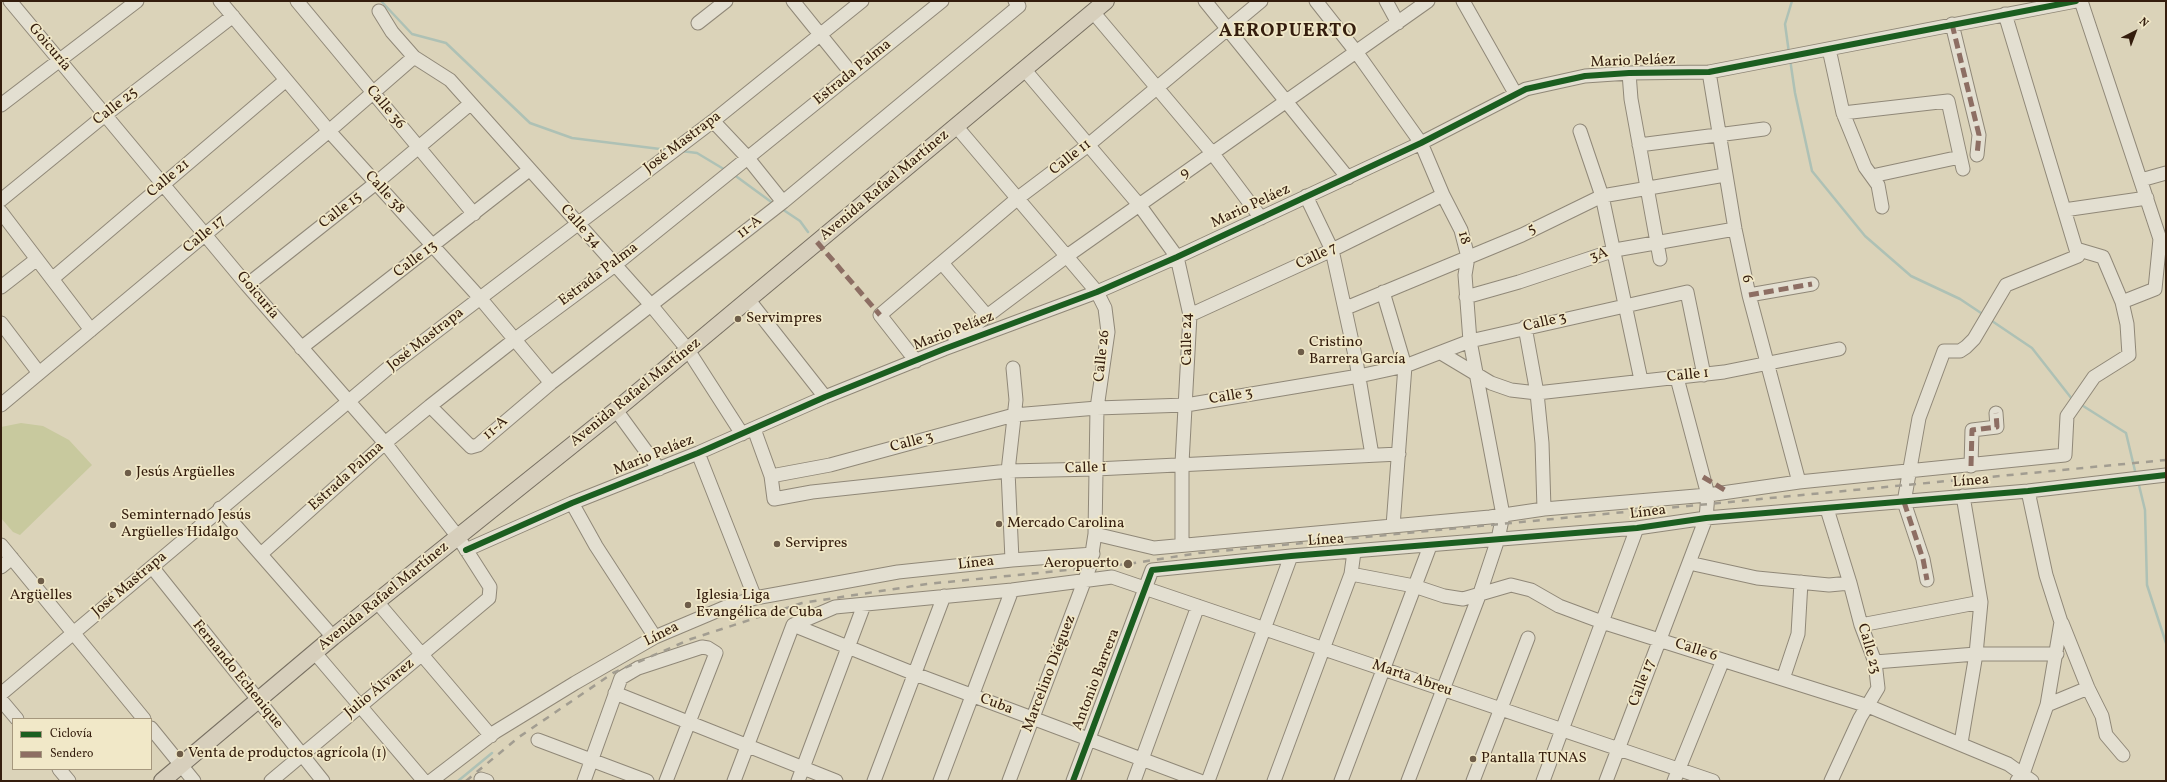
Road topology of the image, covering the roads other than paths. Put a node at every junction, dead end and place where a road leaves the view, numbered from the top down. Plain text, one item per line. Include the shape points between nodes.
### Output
1 (137, 1) edge
2 (220, 1) edge
3 (297, 1) edge
4 (726, 1) edge
5 (793, 1) edge
6 (862, 1) edge
7 (942, 1) edge
8 (1106, 1) edge
9 (1205, 1) edge
10 (1261, 1) edge
11 (1316, 1) edge
12 (1386, 1) edge
13 (1428, 1) edge
14 (1463, 1) edge
15 (2076, 1) edge
16 (2081, 1) edge
17 (16, 3) edge
18 (1017, 3) edge
19 (380, 11) dead end
20 (1093, 12) junction
21 (2005, 14) junction
22 (233, 16) junction
23 (698, 23) dead end
24 (1398, 23) junction
25 (1952, 24) junction
26 (1228, 29) junction
27 (820, 35) junction
28 (1829, 49) junction
29 (1357, 53) junction
30 (410, 60) junction
31 (60, 61) junction
32 (1024, 69) junction
33 (1709, 72) junction
34 (1629, 73) junction
35 (852, 74) junction
36 (286, 80) junction
37 (1157, 87) junction
38 (1515, 92) junction
39 (373, 94) junction
40 (1286, 103) junction
41 (470, 104) junction
42 (1, 105) edge
43 (1843, 113) junction
44 (105, 115) junction
45 (713, 121) junction
46 (956, 126) junction
47 (1764, 129) dead end
48 (329, 131) junction
49 (1580, 131) dead end
50 (1719, 135) junction
51 (1421, 143) junction
52 (1639, 145) junction
53 (1087, 146) junction
54 (418, 147) junction
55 (1213, 154) junction
56 (1976, 154) dead end
57 (747, 157) junction
58 (529, 170) junction
59 (2166, 173) edge
60 (1725, 175) junction
61 (1872, 176) junction
62 (1348, 178) junction
63 (2141, 180) junction
64 (376, 183) junction
65 (163, 184) junction
66 (1646, 187) junction
67 (1443, 195) junction
68 (1306, 196) junction
69 (1602, 196) junction
70 (1018, 198) junction
71 (2147, 198) junction
72 (1, 200) edge
73 (783, 202) junction
74 (1140, 206) junction
75 (1882, 207) dead end
76 (2064, 210) junction
77 (1, 212) edge
78 (474, 214) junction
79 (2152, 214) junction
80 (1261, 218) junction
81 (2166, 220) edge
82 (578, 224) junction
83 (1735, 229) junction
84 (205, 234) junction
85 (1656, 242) junction
86 (433, 246) junction
87 (2076, 249) junction
88 (1332, 250) junction
89 (1615, 250) junction
90 (1067, 256) junction
91 (1177, 257) junction
92 (1468, 257) junction
93 (37, 259) junction
94 (1660, 259) dead end
95 (942, 263) junction
96 (615, 265) junction
97 (52, 279) junction
98 (1812, 284) dead end
99 (247, 285) junction
100 (1, 287) edge
101 (1097, 292) junction
102 (1384, 292) junction
103 (1749, 294) junction
104 (1466, 297) junction
105 (480, 298) junction
106 (748, 299) junction
107 (2122, 302) junction
108 (651, 305) junction
109 (1625, 305) junction
110 (1346, 308) junction
111 (1190, 315) junction
112 (987, 316) junction
113 (1, 323) edge
114 (1525, 327) junction
115 (91, 330) junction
116 (514, 340) junction
117 (1470, 341) junction
118 (301, 348) junction
119 (944, 348) junction
120 (1838, 349) dead end
121 (688, 350) junction
122 (1441, 353) junction
123 (916, 361) junction
124 (1769, 363) junction
125 (1405, 366) junction
126 (1013, 368) dead end
127 (39, 373) junction
128 (1704, 375) junction
129 (1359, 376) junction
130 (1478, 376) junction
131 (1677, 378) junction
132 (1641, 380) junction
133 (551, 383) junction
134 (1537, 393) junction
135 (825, 397) junction
136 (348, 401) junction
137 (1, 405) edge
138 (1186, 405) junction
139 (430, 406) junction
140 (1097, 408) junction
141 (616, 410) junction
142 (1996, 413) dead end
143 (1014, 415) junction
144 (754, 429) junction
145 (742, 434) junction
146 (385, 443) junction
147 (698, 453) junction
148 (1399, 454) junction
149 (1372, 455) junction
150 (1182, 463) junction
151 (1971, 466) junction
152 (659, 469) junction
153 (1096, 469) junction
154 (1910, 470) junction
155 (1008, 471) junction
156 (2166, 475) edge
157 (771, 476) junction
158 (1703, 477) junction
159 (1799, 482) junction
160 (2028, 491) junction
161 (1728, 492) junction
162 (1708, 496) junction
163 (1963, 496) junction
164 (1904, 502) junction
165 (572, 503) junction
166 (220, 508) junction
167 (1544, 509) junction
168 (1827, 509) junction
169 (1503, 515) junction
170 (1706, 518) junction
171 (1393, 526) junction
172 (1637, 528) junction
173 (1095, 534) junction
174 (1498, 539) junction
175 (462, 544) junction
176 (1182, 544) junction
177 (1, 545) edge
178 (1430, 546) junction
179 (1354, 552) junction
180 (261, 554) junction
181 (1291, 556) junction
182 (12, 558) junction
183 (1012, 560) junction
184 (1092, 560) junction
185 (1690, 563) junction
186 (1, 567) edge
187 (152, 568) junction
188 (1351, 574) junction
189 (1112, 577) joint
190 (1927, 580) dead end
191 (1085, 581) junction
192 (1801, 582) junction
193 (1850, 583) junction
194 (1414, 586) junction
195 (1145, 589) junction
196 (1012, 590) junction
197 (1480, 593) junction
198 (944, 596) junction
199 (489, 598) joint
200 (755, 598) junction
201 (1981, 602) junction
202 (378, 603) junction
203 (864, 605) junction
204 (1198, 606) junction
205 (1602, 622) junction
206 (2061, 622) junction
207 (793, 625) junction
208 (1861, 625) junction
209 (1262, 629) junction
210 (73, 633) junction
211 (333, 637) junction
212 (655, 637) junction
213 (1528, 638) dead end
214 (1660, 640) junction
215 (849, 647) junction
216 (1324, 649) junction
217 (315, 653) junction
218 (1976, 654) junction
219 (2057, 654) junction
220 (422, 655) junction
221 (1723, 660) junction
222 (1875, 662) junction
223 (1383, 670) junction
224 (915, 674) junction
225 (1784, 679) junction
226 (2088, 688) junction
227 (1444, 690) junction
228 (1, 694) edge
229 (615, 694) junction
230 (972, 696) junction
231 (1, 700) edge
232 (257, 700) junction
233 (359, 706) junction
234 (1868, 706) junction
235 (2047, 706) junction
236 (1502, 710) junction
237 (16, 718) edge
238 (143, 718) edge
239 (1033, 718) junction
240 (688, 722) junction
241 (152, 729) edge
242 (1562, 730) junction
243 (491, 736) junction
244 (1089, 739) junction
245 (538, 740) dead end
246 (1961, 743) junction
247 (747, 746) junction
248 (1618, 749) junction
249 (302, 755) junction
250 (2123, 755) dead end
251 (592, 759) junction
252 (1142, 759) junction
253 (182, 765) junction
254 (803, 768) junction
255 (60, 770) edge
256 (1676, 776) edge
257 (2024, 779) edge
258 (69, 781) edge
259 (162, 781) edge
260 (194, 781) edge
261 (271, 781) edge
262 (323, 781) edge
263 (424, 781) edge
264 (431, 781) edge
265 (584, 781) edge
266 (647, 781) edge
267 (666, 781) edge
268 (734, 781) edge
269 (798, 781) edge
270 (836, 781) edge
271 (874, 781) edge
272 (940, 781) edge
273 (1009, 781) edge
274 (1073, 781) edge
275 (1134, 781) edge
276 (1200, 781) edge
277 (1208, 781) edge
278 (1274, 781) edge
279 (1341, 781) edge
280 (1408, 781) edge
281 (1473, 781) edge
282 (1543, 781) edge
283 (1606, 781) edge
284 (1713, 781) edge
285 (1830, 781) edge

1 - 31 street
2 - 22 street, Calle 38
3 - 39 street, Calle 36
4 - 23 street
5 - 27 street
6 - 27 street, José Mastrapa
7 - 35 street, Estrada Palma
8 - 20 main road, Avenida Rafael Martínez
9 - 26 street
10 - 26 street, Calle 11
11 - 29 street, 18
12 - 24 street
13 - 24 street, 9
14 - 38 street
15 - 21 street, Mario Peláez
16 - 63 street
17 - 31 street, Goicuría
18 - 73 street, 11-A
19 - 30 street, Calle 34
20 - 32 main road, Avenida Rafael Martínez
20 - 37 street
21 - 25 street, Mario Peláez
21 - 76 street
22 - 36 street, Calle 38
22 - 44 street, Calle 25
24 - 29 street, 9
25 - 28 street, Mario Peláez
25 - 56 street via 1979,135
26 - 37 street, Calle 11
26 - 40 street
27 - 35 street
27 - 45 street, José Mastrapa
28 - 33 street, Mario Peláez
28 - 43 street
29 - 40 street, 9
29 - 51 street, 18
30 - 39 street, Calle 17
30 - 41 street, Calle 34 via 450,80
31 - 42 street
31 - 44 street, Goicuría
32 - 46 main road, Avenida Rafael Martínez
32 - 53 street, Calle 24
33 - 34 street, Mario Peláez
33 - 50 street, 6
34 - 38 street, Mario Peláez via 1585,76
34 - 52 street
35 - 57 street, Estrada Palma
36 - 48 street, Calle 38
36 - 65 street, Calle 21
37 - 53 street, Calle 11
37 - 55 street
38 - 51 street, Mario Peláez
39 - 48 street, Calle 17
39 - 54 street, Calle 36
40 - 55 street, 9
40 - 62 street
41 - 54 street, Calle 15
41 - 58 street, Calle 34
43 - 61 street via 1865,167
43 - 61 street via 1948,101 1962,163
44 - 65 street, Goicuría
44 - 72 street, Calle 25
45 - 57 street
45 - 82 street, José Mastrapa
46 - 70 street, Calle 26
46 - 106 main road, Avenida Rafael Martínez
47 - 50 street
48 - 64 street, Calle 38
48 - 84 street, Calle 17
49 - 69 street
50 - 52 street
50 - 60 street, 6
51 - 62 street, Mario Peláez
51 - 67 street, 18
52 - 66 street
53 - 70 street, Calle 11
53 - 74 street, Calle 24
54 - 64 street, Calle 15
54 - 78 street, Calle 36
55 - 74 street, 9
55 - 80 street
57 - 73 street
57 - 96 street, Estrada Palma
58 - 78 street, Calle 13
58 - 82 street, Calle 34
59 - 63 street
60 - 66 street, 5
60 - 83 street, 6
61 - 75 street via 1878,185
62 - 68 street, Mario Peláez
63 - 71 street
64 - 86 street, Calle 38
64 - 99 street, Calle 15
65 - 84 street, Goicuría
65 - 97 street, Calle 21
66 - 69 street, 5
66 - 85 street
67 - 88 street, Calle 7
67 - 92 street, 18 via 1461,230
68 - 80 street, Mario Peláez
68 - 88 street
69 - 89 street
69 - 92 street, 5 via 1522,235
70 - 90 street, Calle 26
70 - 95 street, Calle 11
71 - 76 street
71 - 79 street
73 - 108 street, 11-A
74 - 90 street, 9
74 - 91 street, Calle 24
76 - 87 street
77 - 93 street
78 - 86 street, Calle 13
79 - 81 street
79 - 107 street via 2160,239 2155,289
80 - 91 street, Mario Peláez
82 - 96 street, Calle 34
82 - 105 street, José Mastrapa
83 - 85 street, 3A
83 - 103 street, 6
84 - 99 street, Goicuría
84 - 115 street, Calle 17
85 - 89 street, 3A
85 - 94 street
86 - 105 street, Calle 38
86 - 118 street, Calle 13
87 - 107 street via 2103,257
87 - 154 street via 2078,256 2006,285 1974,339 1960,351 1944,351 1919,418
88 - 110 street
88 - 111 street, Calle 7
89 - 104 street, 3A
89 - 109 street
90 - 101 street, Calle 26
90 - 112 street, 9
91 - 101 street, Mario Peláez
91 - 111 street, Calle 24
92 - 102 street, 5
92 - 104 street, 18 via 1465,275
93 - 97 street
93 - 100 street
95 - 112 street
95 - 123 street, Calle 11 via 880,315
96 - 108 street, Calle 34
96 - 116 street, Estrada Palma
97 - 115 street
98 - 103 street
99 - 118 street, Goicuría
101 - 119 street, Mario Peláez
101 - 140 street, Calle 26 via 1105,308 1108,332
102 - 110 street, 5
102 - 125 street
103 - 124 street, 6
104 - 117 street, 18
105 - 116 street, Calle 38
105 - 136 street, José Mastrapa
106 - 121 main road, Avenida Rafael Martínez
106 - 135 street
107 - 151 street, Línea via 2127,324 2129,355 2094,377 2067,416 2065,455
108 - 121 street, Calle 34
108 - 133 street, 11-A
109 - 114 street, Calle 3
109 - 128 street, Calle 3 via 1687,292
109 - 132 street
110 - 129 street
111 - 138 street, Calle 24
112 - 119 street, 9
113 - 127 street
114 - 117 street, Calle 3
114 - 134 street
115 - 127 street, Calle 17
116 - 133 street, Calle 38
116 - 139 street, Estrada Palma
117 - 122 street, Calle 3
117 - 130 street, 18
118 - 136 street, Goicuría
119 - 123 street, Mario Peláez
120 - 124 street, Calle 1
121 - 141 main road, Avenida Rafael Martínez
121 - 145 street, Calle 34
122 - 125 street, Calle 3
122 - 130 street, Calle 1
123 - 135 street, Mario Peláez
124 - 128 street, Calle 1
124 - 159 street, 6
125 - 129 street, Calle 3
125 - 148 street
126 - 143 street via 1016,400
127 - 137 street, Calle 17
128 - 131 street, Calle 1
129 - 138 street, Calle 3
129 - 149 street
130 - 134 street, Calle 1 via 1511,390
130 - 169 street, 18
131 - 132 street, Calle 1
131 - 158 street, Calle 17
132 - 134 street, Calle 1
133 - 139 street, 11-A via 478,445 471,447
134 - 167 street
135 - 144 street, Mario Peláez
136 - 146 street, Goicuría
136 - 166 street, José Mastrapa
138 - 140 street, Calle 3
138 - 150 street, Calle 24
139 - 146 street, Estrada Palma
140 - 143 street, Calle 3
140 - 153 street, Calle 26
141 - 152 street
141 - 175 main road, Avenida Rafael Martínez
142 - 151 street via 1997,427 1972,430
143 - 155 street
143 - 157 street, Calle 3 via 830,465
144 - 145 street, Mario Peláez
144 - 157 street
145 - 147 street, Mario Peláez
146 - 175 street, Goicuría
146 - 180 street, Estrada Palma
147 - 152 street, Mario Peláez
147 - 200 street
148 - 149 street, Calle 1
148 - 171 street
149 - 150 street, Calle 1
150 - 153 street, Calle 1
150 - 176 street, Calle 24
151 - 154 street, Línea
152 - 165 street, Mario Peláez
153 - 155 street, Calle 1
153 - 173 street, Calle 26
154 - 159 street, Línea
154 - 164 street
155 - 157 street, Calle 1 via 812,492 774,499
155 - 183 street
156 - 160 street, Línea
158 - 161 street
158 - 162 street, Calle 17
159 - 161 street, Línea
160 - 163 street, Línea
160 - 206 street via 2046,575
161 - 162 street, Línea
162 - 167 street, Línea
162 - 170 street, Calle 17
163 - 164 street, Línea
163 - 201 street
164 - 168 street, Línea
164 - 190 street via 1922,554
165 - 175 street, Mario Peláez
165 - 212 street via 596,546
166 - 180 street
166 - 187 street, José Mastrapa
167 - 169 street, Línea
168 - 170 street, Línea
168 - 193 street, Calle 23
169 - 171 street, Línea
169 - 174 street
170 - 172 street, Línea
170 - 185 street, Calle 17
171 - 176 street, Línea
172 - 174 street, Línea
172 - 205 street
173 - 176 street, Línea via 1154,548
173 - 184 street, Calle 26
174 - 178 street, Línea
174 - 197 street
175 - 199 street, Goicuría via 490,587
175 - 202 main road, Avenida Rafael Martínez
177 - 182 street
178 - 179 street, Línea
178 - 194 street
179 - 181 street, Línea
179 - 188 street
180 - 211 street
181 - 195 street, Línea via 1152,570
181 - 209 street
182 - 186 street
182 - 210 street
183 - 184 street, Línea
183 - 200 street, Línea via 898,572
184 - 191 street, Marcelino Diéguez
185 - 192 street via 1757,578
185 - 214 street, Calle 17
187 - 210 street, José Mastrapa
187 - 232 street, Fernando Echenique
188 - 194 street, Calle 6
188 - 216 street
189 - 191 street, Línea
189 - 195 street, Marta Abreu
191 - 196 street, Línea
191 - 239 street, Marcelino Diéguez
192 - 193 street via 1829,585
192 - 225 street via 1798,634
193 - 208 street, Calle 23
194 - 197 street, Calle 6 via 1463,599
194 - 223 street
195 - 204 street, Marta Abreu
195 - 244 street, Antonio Barrera
196 - 198 street, Línea
196 - 230 street
197 - 205 street, Calle 6 via 1512,586 1531,590 1559,606
197 - 227 street
198 - 203 street, Línea
198 - 224 street
199 - 220 street, Julio Álvarez
200 - 212 street, Línea via 692,620
201 - 208 street
201 - 218 street
202 - 211 main road, Avenida Rafael Martínez
202 - 220 street
203 - 207 street, Línea via 835,607
203 - 215 street
204 - 209 street, Marta Abreu
204 - 252 street
205 - 214 street, Calle 6
205 - 242 street
206 - 219 street
206 - 226 street
207 - 215 street, Cuba
207 - 247 street
208 - 222 street, Calle 23
209 - 216 street, Marta Abreu
209 - 277 street
210 - 228 street, José Mastrapa
210 - 238 street
211 - 217 main road, Avenida Rafael Martínez
212 - 243 street, Línea
213 - 236 street
214 - 221 street, Calle 6
214 - 248 street, Calle 17
215 - 224 street, Cuba
215 - 254 street
216 - 223 street, Marta Abreu
216 - 278 street
217 - 232 main road, Avenida Rafael Martínez
217 - 233 street
218 - 219 street
218 - 222 street
218 - 246 street
219 - 235 street
220 - 233 street, Julio Álvarez
220 - 243 street
221 - 225 street, Calle 6
221 - 256 street
222 - 234 street, Calle 23 via 1878,688
223 - 227 street, Marta Abreu
223 - 279 street
224 - 230 street, Cuba
224 - 271 street
225 - 234 street, Calle 6
226 - 235 street
226 - 250 street via 2102,716 2106,735
227 - 236 street, Marta Abreu
227 - 280 street
229 - 240 street
229 - 240 street, Línea via 621,678 638,668 702,647 708,648 716,653
229 - 251 street, Línea
230 - 239 street, Cuba
230 - 272 street
231 - 237 street
232 - 249 street, Fernando Echenique
232 - 253 main road, Avenida Rafael Martínez
233 - 249 street, Julio Álvarez
233 - 263 street
234 - 246 street, Calle 6
234 - 285 street, Calle 23
235 - 257 street
236 - 242 street, Marta Abreu
236 - 281 street
239 - 244 street, Cuba
239 - 273 street, Marcelino Diéguez
240 - 247 street
240 - 267 street
241 - 253 street
242 - 248 street, Marta Abreu
242 - 282 street
243 - 264 street, Línea
244 - 252 street, Cuba
244 - 274 street, Antonio Barrera
245 - 251 street
246 - 257 street, Calle 6 via 2008,764
247 - 254 street
247 - 268 street
248 - 256 street, Marta Abreu
248 - 283 street, Calle 17
249 - 261 street, Julio Álvarez
249 - 262 street, Fernando Echenique
251 - 265 street, Línea
251 - 266 street
252 - 275 street
252 - 276 street, Cuba
253 - 259 main road, Avenida Rafael Martínez
253 - 260 street
254 - 269 street
254 - 270 street
255 - 258 street
256 - 284 street, Marta Abreu

